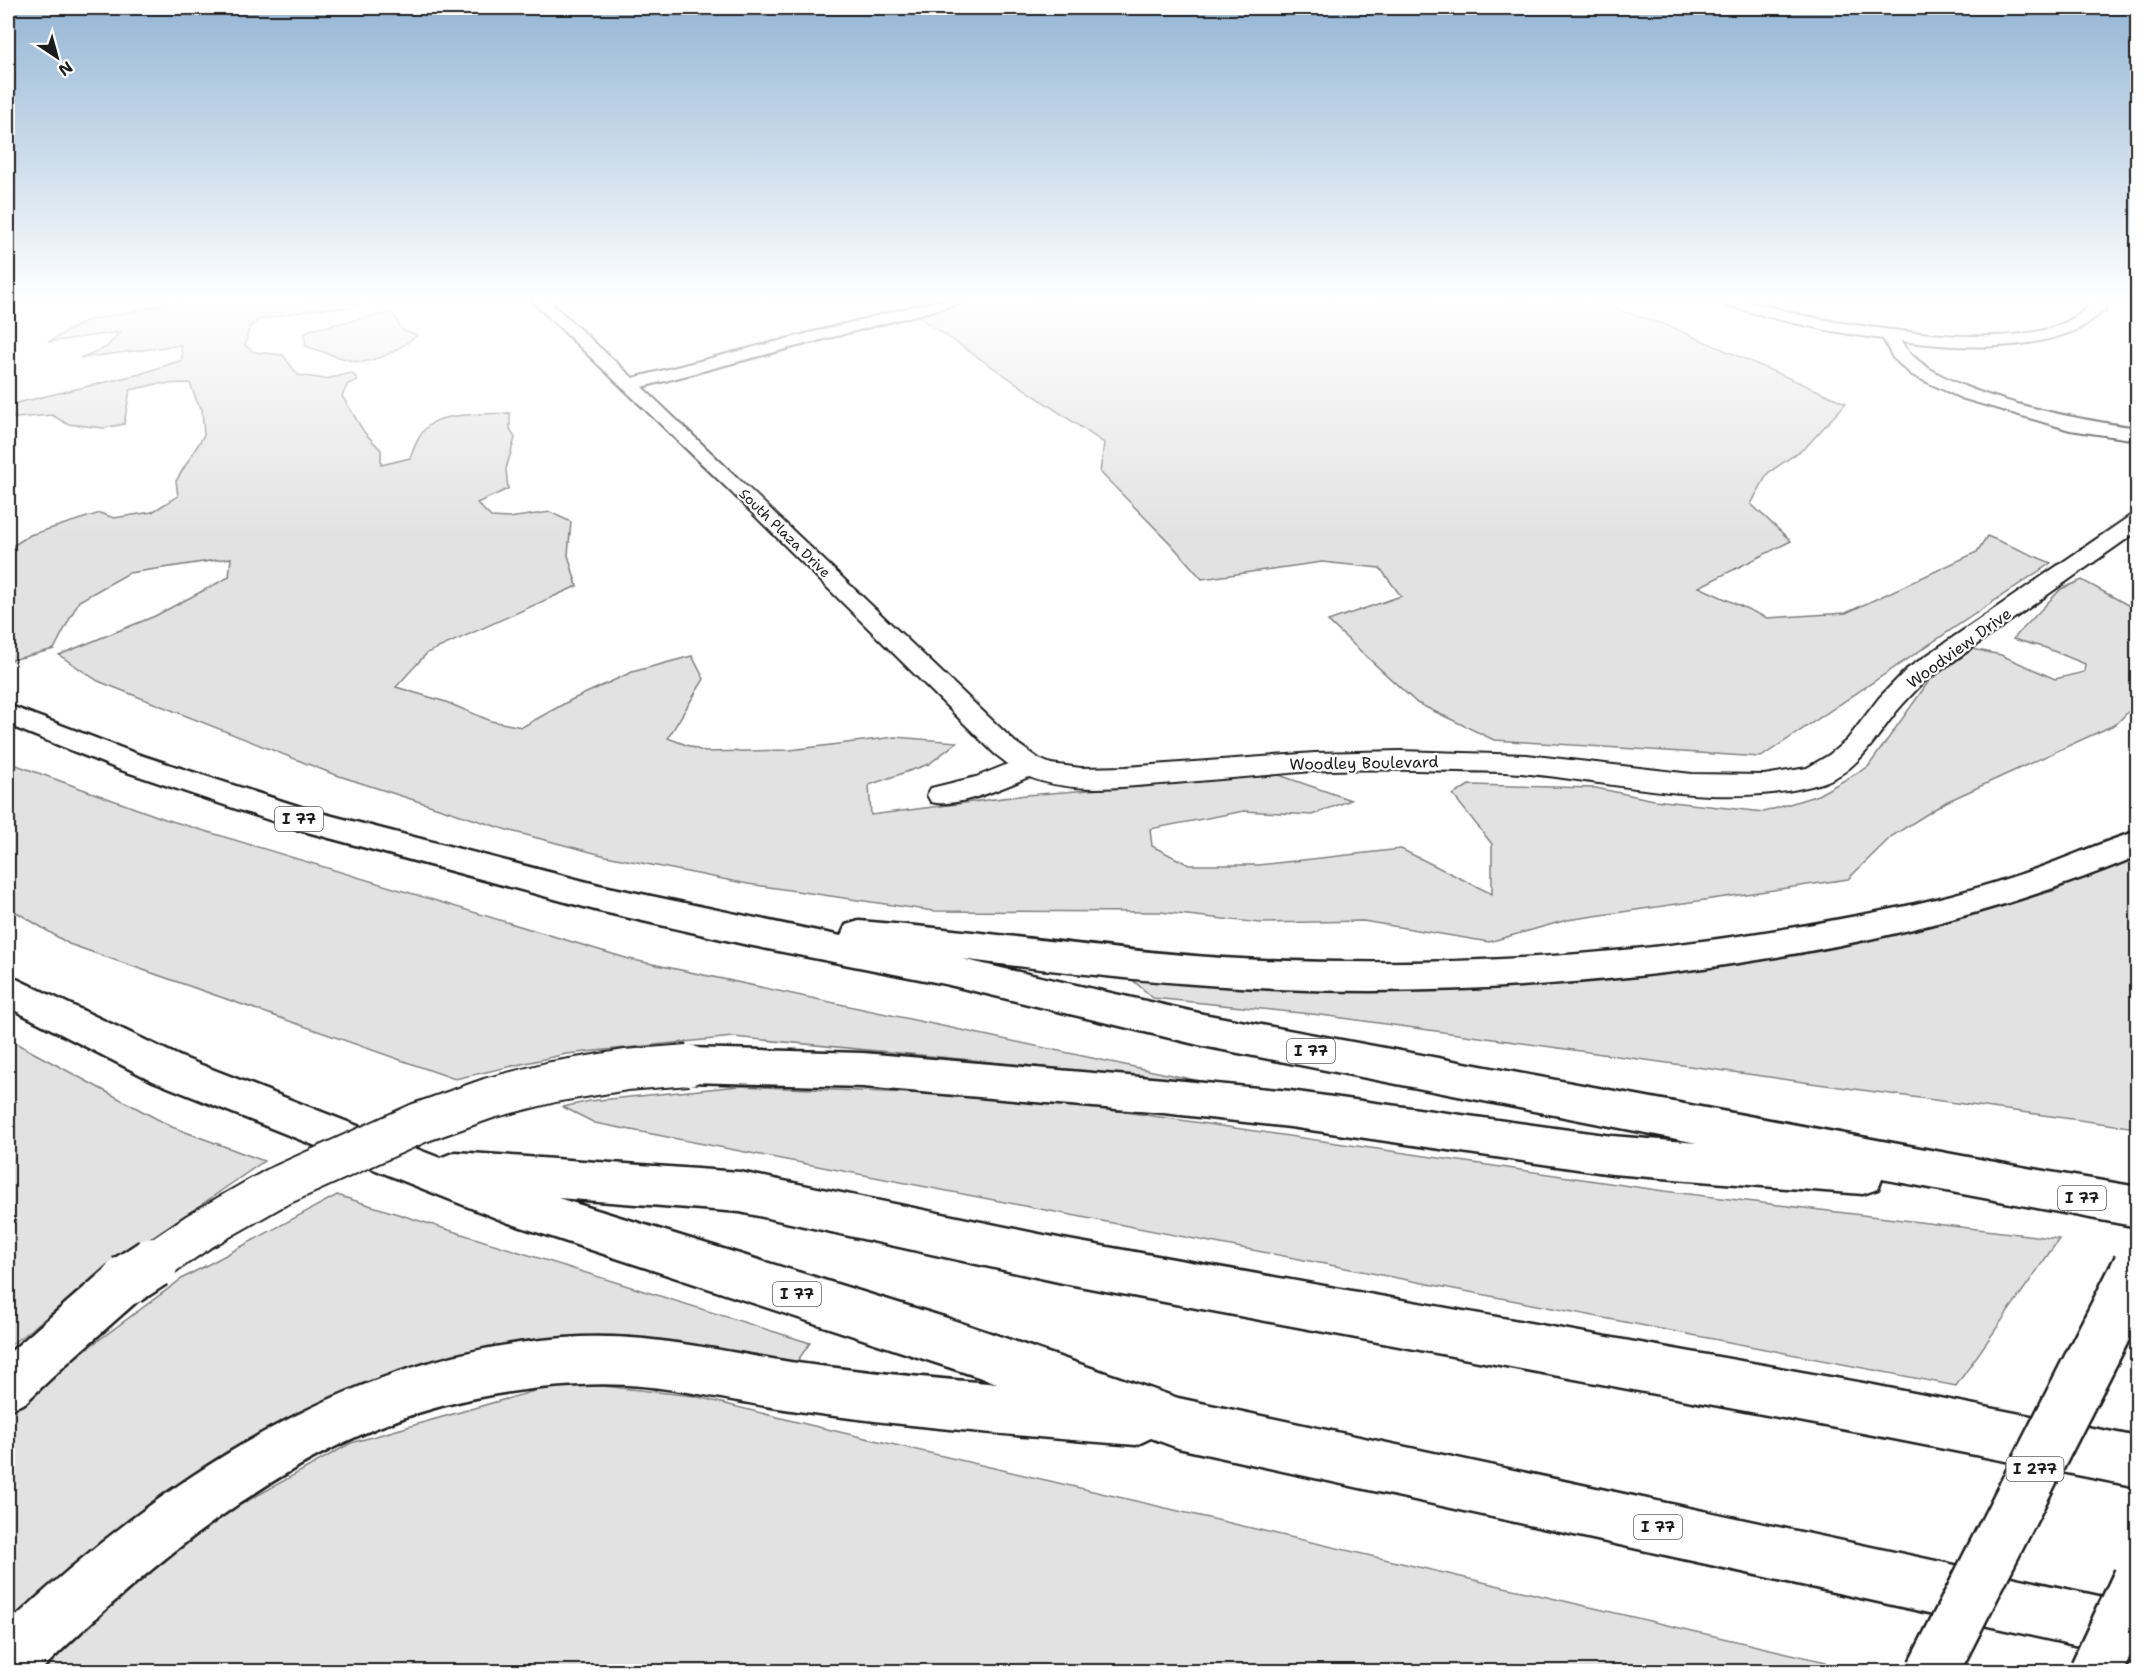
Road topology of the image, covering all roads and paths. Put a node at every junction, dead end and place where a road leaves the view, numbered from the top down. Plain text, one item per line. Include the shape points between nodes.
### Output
1 (622, 379) edge
2 (650, 379) edge
3 (1933, 379) edge
4 (628, 385) junction
5 (2138, 434) edge
6 (2138, 521) edge
7 (8, 714) edge
8 (1029, 766) junction
9 (1791, 781) joint
10 (942, 795) dead end
11 (2138, 843) edge
12 (748, 931) junction
13 (8, 990) edge
14 (415, 1168) junction
15 (2026, 1188) junction
16 (2138, 1207) edge
17 (2138, 1267) edge
18 (8, 1386) edge
19 (1178, 1423) junction
20 (2138, 1462) edge
21 (2138, 1580) edge
22 (2138, 1632) edge
23 (8, 1662) edge
24 (1932, 1671) edge
25 (2095, 1671) edge

1 - 4 street, South Plaza Drive
2 - 4 street
3 - 5 street via 2034,415
4 - 8 street, South Plaza Drive via 1005,748
6 - 9 street, Woodview Drive via 1916,675 1839,762 1816,775
7 - 12 highway, I 77 via 129,762 307,821 566,890
8 - 9 street, Woodley Boulevard via 1081,778 1400,760 1536,765 1719,786
8 - 10 street via 983,785
11 - 12 highway via 2022,887 1862,929 1772,946 1606,966 1516,972 1424,976 1225,972 904,938
12 - 15 highway, I 77 via 945,970 1203,1030
13 - 14 highway, I 77 via 167,1069
14 - 19 highway, I 77 via 506,1202 947,1342
14 - 20 highway via 740,1192 1064,1261
15 - 16 highway, I 77
15 - 18 highway, bridge via 1612,1155 1290,1109 862,1070 688,1065 626,1070 490,1098 419,1123 275,1188 198,1232 127,1280
17 - 24 highway, I 277, bridge
19 - 22 highway, I 77
19 - 23 highway via 977,1409 801,1388 644,1362 578,1361 508,1368 443,1381 365,1408 293,1443 205,1496 57,1612
21 - 25 highway, bridge

